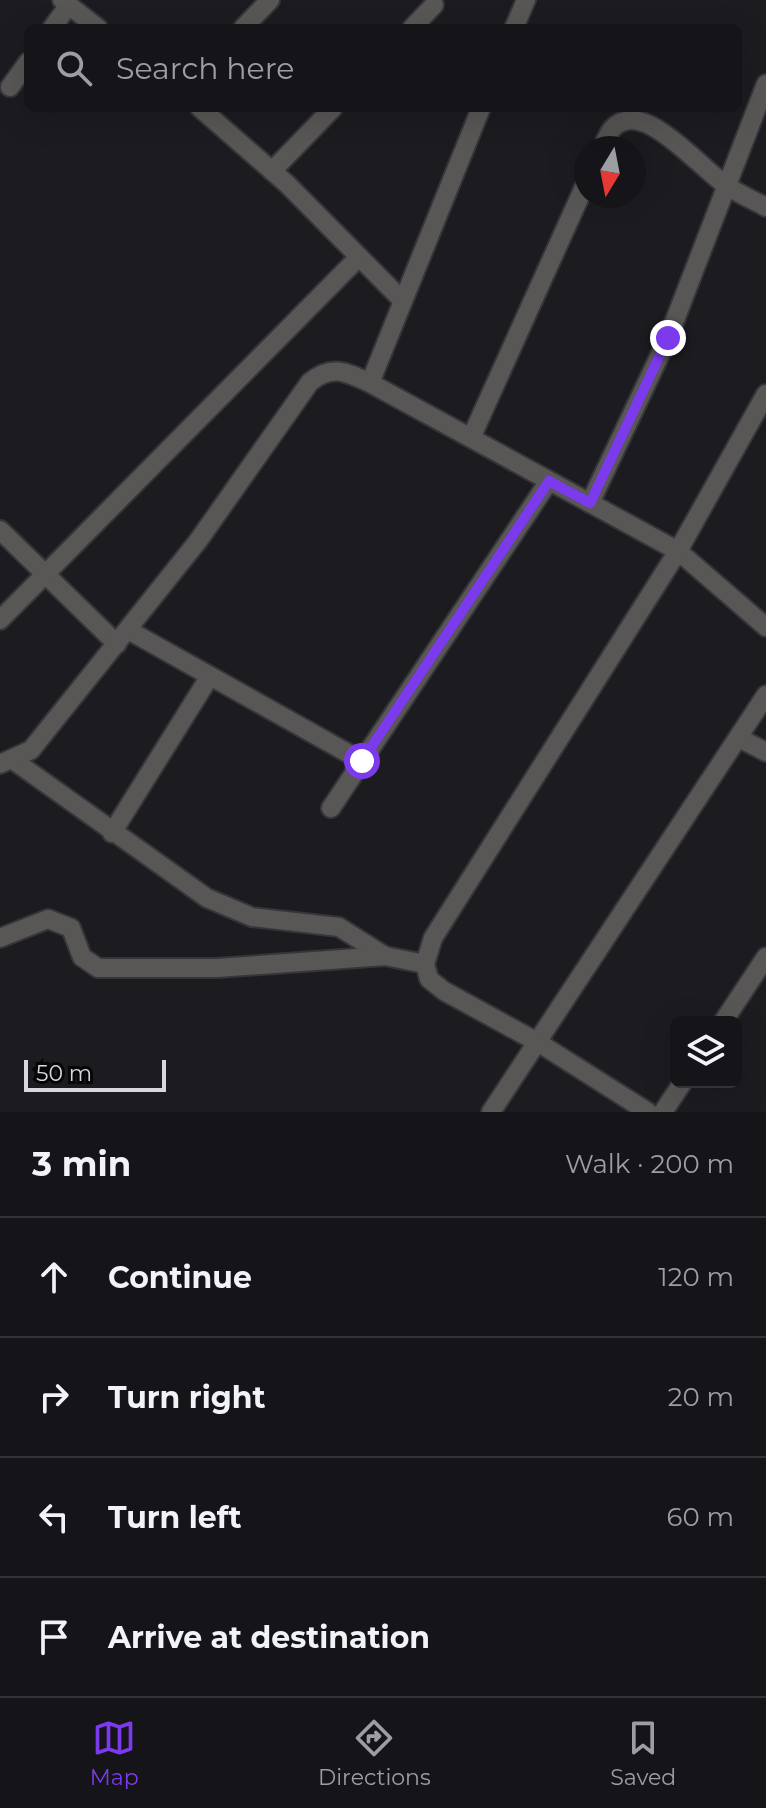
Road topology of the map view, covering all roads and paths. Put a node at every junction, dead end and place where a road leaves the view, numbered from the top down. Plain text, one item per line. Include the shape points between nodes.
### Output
1 (270, 0) edge
2 (526, 0) edge
3 (65, 3) edge
4 (434, 5) dead end
5 (54, 24) edge
6 (93, 24) edge
7 (247, 24) edge
8 (416, 24) edge
9 (516, 24) edge
10 (24, 68) edge
11 (766, 84) edge
12 (10, 87) dead end
13 (205, 112) edge
14 (329, 112) edge
15 (479, 112) edge
16 (608, 136) edge
17 (272, 171) junction
18 (727, 186) junction
19 (766, 207) edge
20 (575, 208) edge
21 (359, 257) junction
22 (402, 300) junction
23 (370, 383) junction
24 (766, 394) edge
25 (471, 438) junction
26 (549, 481) junction
27 (590, 503) junction
28 (0, 530) edge
29 (678, 551) junction
30 (46, 572) junction
31 (0, 620) edge
32 (766, 627) edge
33 (123, 637) junction
34 (210, 676) junction
35 (766, 695) edge
36 (739, 738) junction
37 (766, 752) edge
38 (362, 761) junction
39 (6, 762) edge
40 (331, 808) dead end
41 (112, 833) junction
42 (0, 938) edge
43 (385, 956) junction
44 (766, 957) edge
45 (425, 964) junction
46 (727, 1016) edge
47 (539, 1043) junction
48 (679, 1088) edge
49 (491, 1112) edge
50 (648, 1112) edge
51 (663, 1112) edge

1 - 7 street
2 - 9 street
3 - 5 street
3 - 6 street
4 - 8 street
10 - 12 street
11 - 18 street
13 - 17 street
14 - 17 street
15 - 22 street
16 - 18 street via 613,126 627,119 638,121 668,137
17 - 21 street
18 - 19 street
18 - 27 street via 668,338
20 - 25 street
21 - 22 street
21 - 30 street
22 - 23 street
23 - 25 street
23 - 33 street via 340,370 323,371 310,382
24 - 29 street
25 - 26 street
26 - 27 street
26 - 38 street
27 - 29 street
28 - 30 street
29 - 32 street
29 - 45 street via 433,938
30 - 31 street
30 - 33 street
33 - 34 street
33 - 39 street via 31,750
34 - 38 street
34 - 41 street
35 - 36 street
36 - 37 street
36 - 47 street
38 - 40 street
39 - 41 street
41 - 43 street via 207,898 252,917 339,927
42 - 43 street via 48,919 71,928 82,957 98,968 116,970
43 - 45 street
44 - 46 street
45 - 47 street via 429,979 444,991
47 - 49 street
47 - 50 street
48 - 51 street

